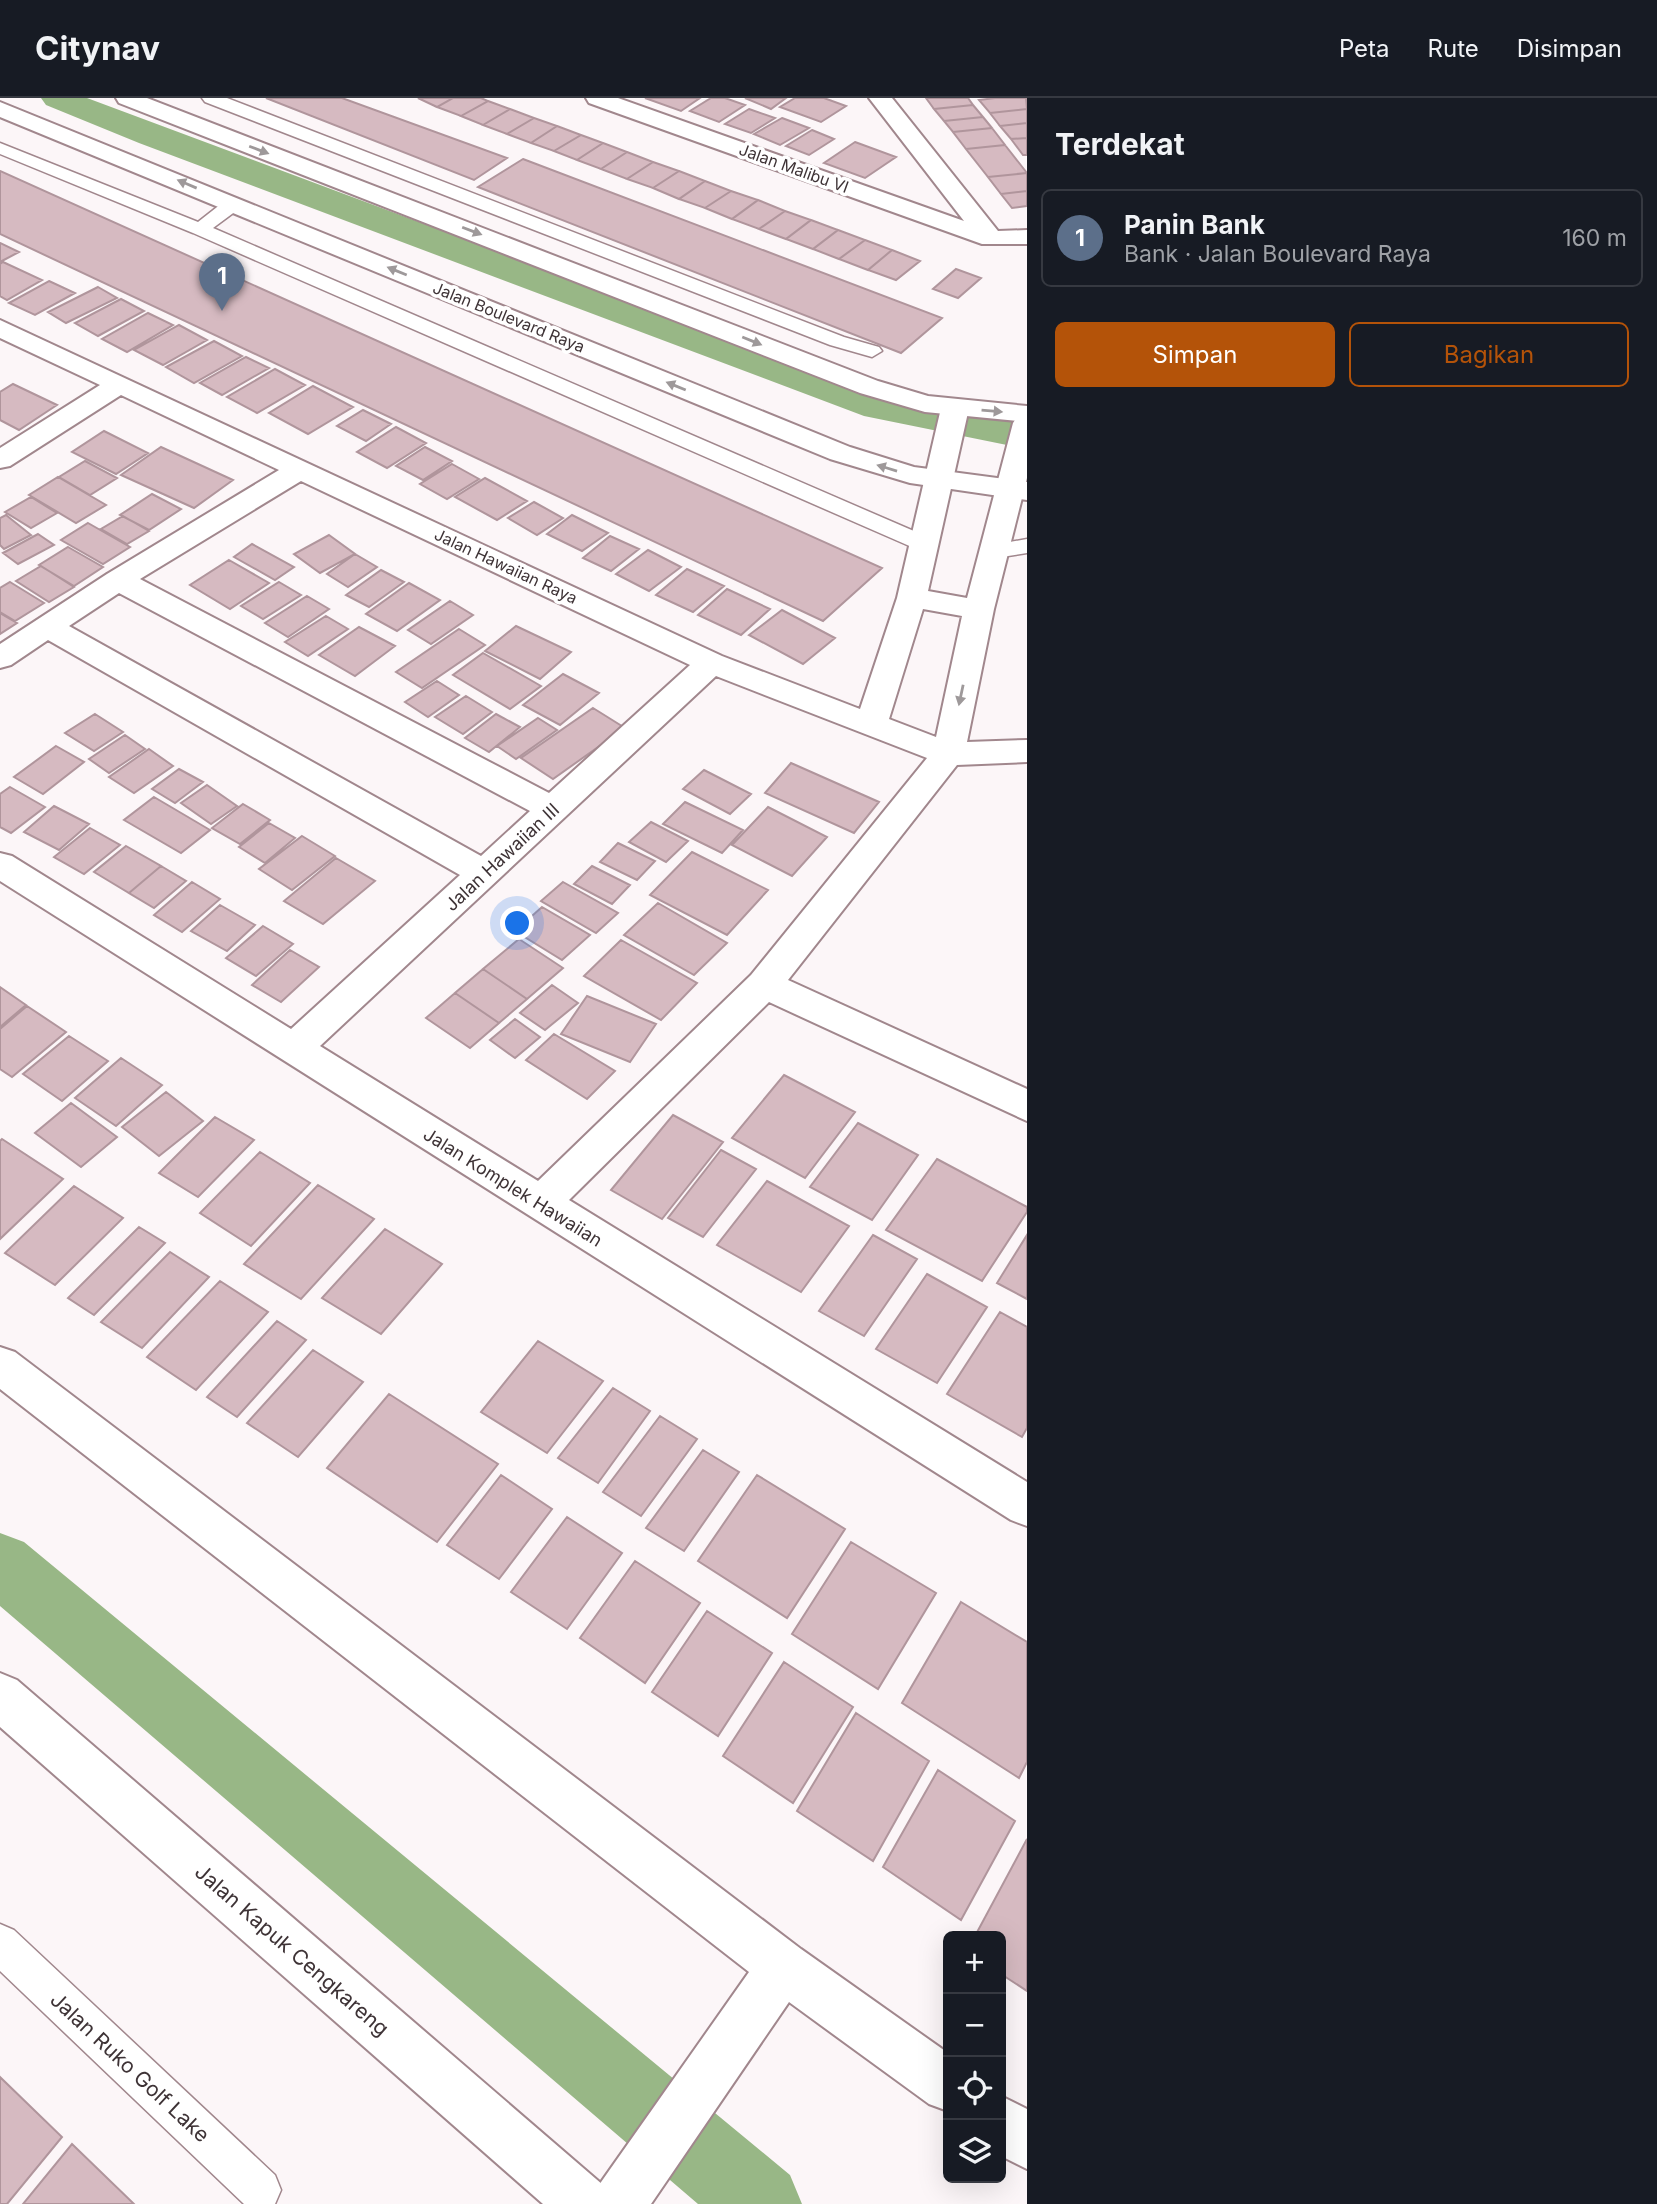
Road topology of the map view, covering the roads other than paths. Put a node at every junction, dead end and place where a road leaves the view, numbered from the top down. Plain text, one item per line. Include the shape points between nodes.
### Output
1 (127, 98) edge
2 (211, 98) edge
3 (597, 98) edge
4 (880, 98) edge
5 (0, 109) edge
6 (0, 148) edge
7 (178, 150) junction
8 (233, 204) junction
9 (200, 229) junction
10 (567, 234) junction
11 (1027, 237) edge
12 (991, 239) junction
13 (540, 257) junction
14 (0, 328) edge
15 (872, 351) dead end
16 (119, 386) junction
17 (954, 415) junction
18 (1027, 422) edge
19 (0, 460) edge
20 (300, 469) junction
21 (940, 473) junction
22 (1017, 485) edge
23 (922, 543) junction
24 (1027, 546) edge
25 (995, 551) junction
26 (118, 580) junction
27 (912, 598) junction
28 (979, 609) junction
29 (47, 627) junction
30 (0, 658) edge
31 (712, 663) junction
32 (871, 726) junction
33 (948, 754) junction
34 (1026, 754) edge
35 (554, 810) junction
36 (0, 865) edge
37 (484, 873) junction
38 (764, 984) junction
39 (293, 1049) junction
40 (1027, 1106) edge
41 (539, 1204) junction
42 (0, 1365) edge
43 (1027, 1506) edge
44 (0, 1696) edge
45 (0, 1944) edge
46 (783, 1967) junction
47 (943, 2081) edge
48 (1006, 2127) edge
49 (1027, 2142) edge
50 (260, 2190) dead end
51 (626, 2193) edge
52 (584, 2204) edge

1 - 7 street, Jalan Boulevard Raya
2 - 10 lane
3 - 12 street, Jalan Malibu VI
4 - 12 street
5 - 7 street, Jalan Boulevard Raya
6 - 9 lane
8 -> 7 street, Jalan Boulevard Raya
7 -> 13 street, Jalan Boulevard Raya
8 - 9 lane
21 -> 8 street, Jalan Boulevard Raya via 910,475 840,453
9 - 23 lane
10 - 13 lane
10 - 15 lane
11 - 12 street
13 -> 17 street, Jalan Boulevard Raya via 869,387
14 - 16 street, Jalan Hawaiian Raya
16 - 19 street
16 - 20 street, Jalan Hawaiian Raya
17 -> 18 street, Jalan Boulevard Raya
17 - 21 street
18 - 22 street
20 - 26 street
20 - 31 street, Jalan Hawaiian Raya
21 - 22 street, Jalan Boulevard Raya
21 - 23 street
22 - 25 street
23 - 27 street
24 - 25 lane
25 - 28 street
26 - 29 street
26 - 35 street
27 - 28 street
27 - 32 street
28 -> 33 street
29 - 30 street
29 - 37 street
31 - 32 street, Jalan Hawaiian Raya
31 - 35 street, Jalan Hawaiian III
32 - 33 street, Jalan Hawaiian Raya
33 - 34 street, Jalan Hawaiian Raya
33 - 38 street
35 - 37 street, Jalan Hawaiian III
36 - 39 street, Jalan Komplek Hawaiian
37 - 39 street, Jalan Hawaiian III
38 - 40 street
38 - 41 street
39 - 41 street, Jalan Komplek Hawaiian
41 - 43 street, Jalan Komplek Hawaiian
42 - 46 street
44 - 52 street, Jalan Kapuk Cengkareng
45 - 50 lane, Jalan Ruko Golf Lake
46 - 47 street
46 - 51 street
48 - 49 street

